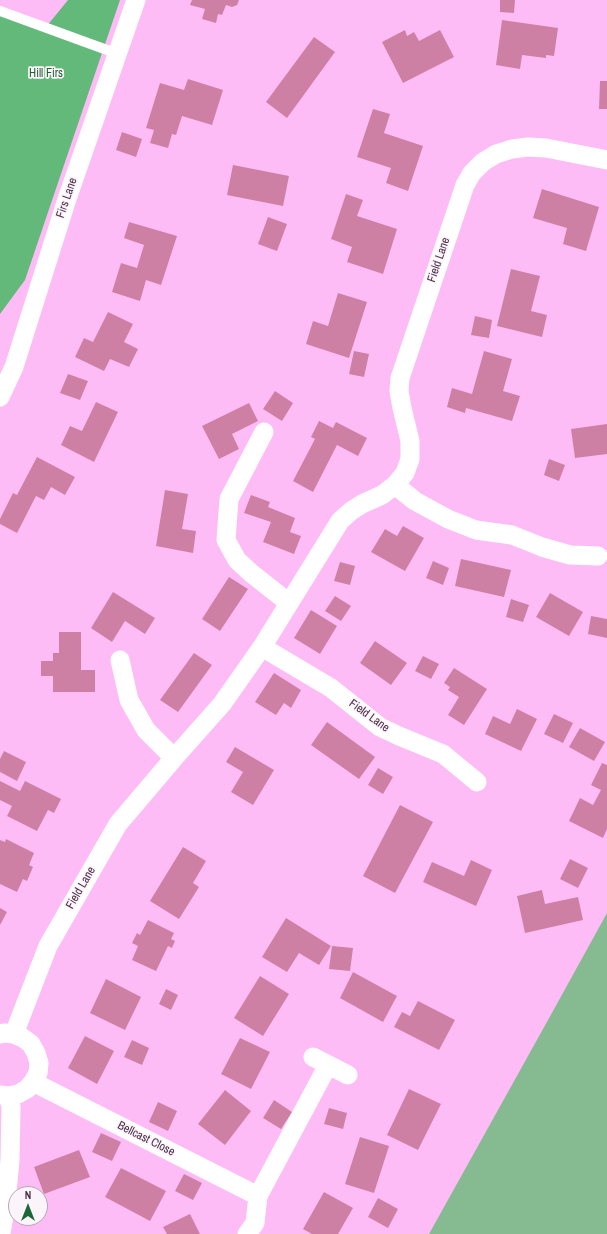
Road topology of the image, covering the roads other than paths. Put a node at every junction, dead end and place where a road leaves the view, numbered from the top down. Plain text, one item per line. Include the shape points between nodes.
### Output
1 (136, 0) edge
2 (0, 11) edge
3 (118, 54) junction
4 (607, 160) edge
5 (0, 397) edge
6 (264, 432) dead end
7 (396, 485) junction
8 (598, 556) dead end
9 (289, 603) junction
10 (262, 647) junction
11 (120, 660) dead end
12 (174, 758) junction
13 (476, 782) dead end
14 (7, 1034) edge
15 (348, 1075) dead end
16 (33, 1082) junction
17 (4, 1096) edge
18 (258, 1196) junction
19 (1, 1234) edge
20 (248, 1234) edge

1 - 3 street, Firs Lane
2 - 3 lane
3 - 5 street, Firs Lane via 67,199 14,367
4 - 7 street, Field Lane via 528,147 496,154 472,173 465,185 400,378 399,391 410,441 410,459 405,473
6 - 9 street via 229,498 226,540 237,560 251,574
7 - 8 street via 415,501 448,519 476,530 512,535 570,555
7 - 9 street, Field Lane via 351,511 340,522
9 - 10 street, Field Lane
10 - 12 street, Field Lane via 222,704
10 - 13 street, Field Lane via 331,688 380,727 443,754
11 - 12 street via 128,700 146,730
12 - 14 street, Field Lane via 118,824 48,946
14 - 16 street via 24,1038 36,1053 38,1073
15 - 18 street via 320,1061
16 - 17 street via 18,1094
16 - 18 street, Bellcast Close
17 - 19 street via 10,1107 10,1160
18 - 20 street via 255,1223

